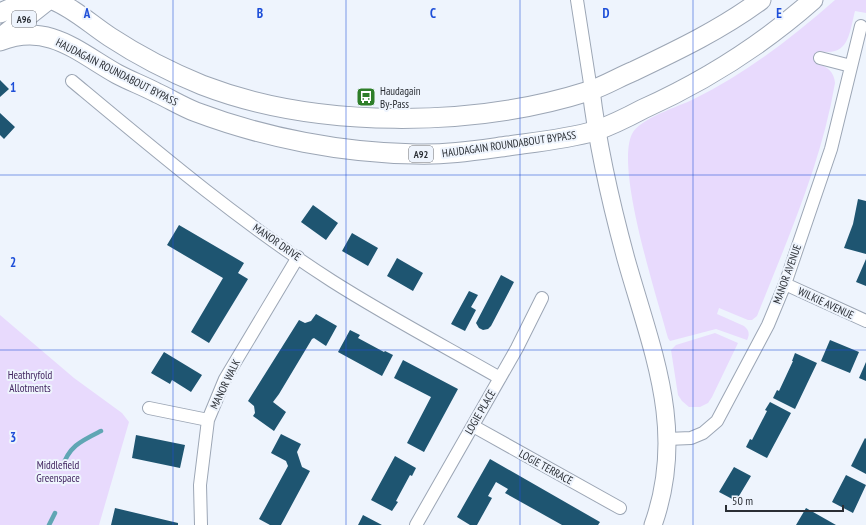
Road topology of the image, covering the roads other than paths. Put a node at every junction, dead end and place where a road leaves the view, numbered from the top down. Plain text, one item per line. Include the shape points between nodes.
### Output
1 (7, 0) edge
2 (30, 0) edge
3 (48, 0) edge
4 (53, 0) edge
5 (577, 0) edge
6 (761, 0) edge
7 (813, 0) edge
8 (0, 6) edge
9 (83, 8) edge
10 (0, 13) edge
11 (861, 26) dead end
12 (0, 38) edge
13 (0, 41) edge
14 (820, 58) dead end
15 (851, 66) junction
16 (72, 81) dead end
17 (591, 90) junction
18 (596, 130) junction
19 (298, 257) junction
20 (785, 284) junction
21 (542, 298) dead end
22 (866, 321) edge
23 (500, 378) junction
24 (149, 408) dead end
25 (208, 420) junction
26 (473, 426) junction
27 (668, 440) junction
28 (620, 508) dead end
29 (201, 525) edge
30 (416, 525) edge
31 (653, 525) edge

1 - 8 main road, A96
2 - 10 main road
3 - 12 main road, A96
4 - 9 main road
5 - 17 street
6 - 17 main road via 692,43
7 - 18 main road, HAUDAGAIN ROUNDABOUT BYPASS / A92 via 761,42 721,68 676,94
9 - 17 main road via 100,30 120,44 190,80 247,99 300,110 384,118 439,118 518,109
11 - 15 street, MANOR AVENUE
13 - 18 main road, HAUDAGAIN ROUNDABOUT BYPASS / A92 via 31,35 51,38 75,48 118,74 194,111 247,129 356,150 451,154 540,142
14 - 15 street
15 - 20 street, MANOR AVENUE via 831,149
16 - 19 street, MANOR DRIVE via 207,192
17 - 18 street
18 - 27 street via 626,259 660,379
19 - 23 street, MANOR DRIVE via 359,298
19 - 25 street, MANOR WALK via 225,379
20 - 22 street, WILKIE AVENUE
20 - 27 street, MANOR AVENUE via 768,324 717,421 698,436
21 - 23 street, LOGIE PLACE
23 - 26 street, LOGIE PLACE
24 - 25 street
25 - 29 street, MANOR WALK via 200,485
26 - 28 street, LOGIE TERRACE
26 - 30 street, LOGIE PLACE
27 - 31 street via 667,464

